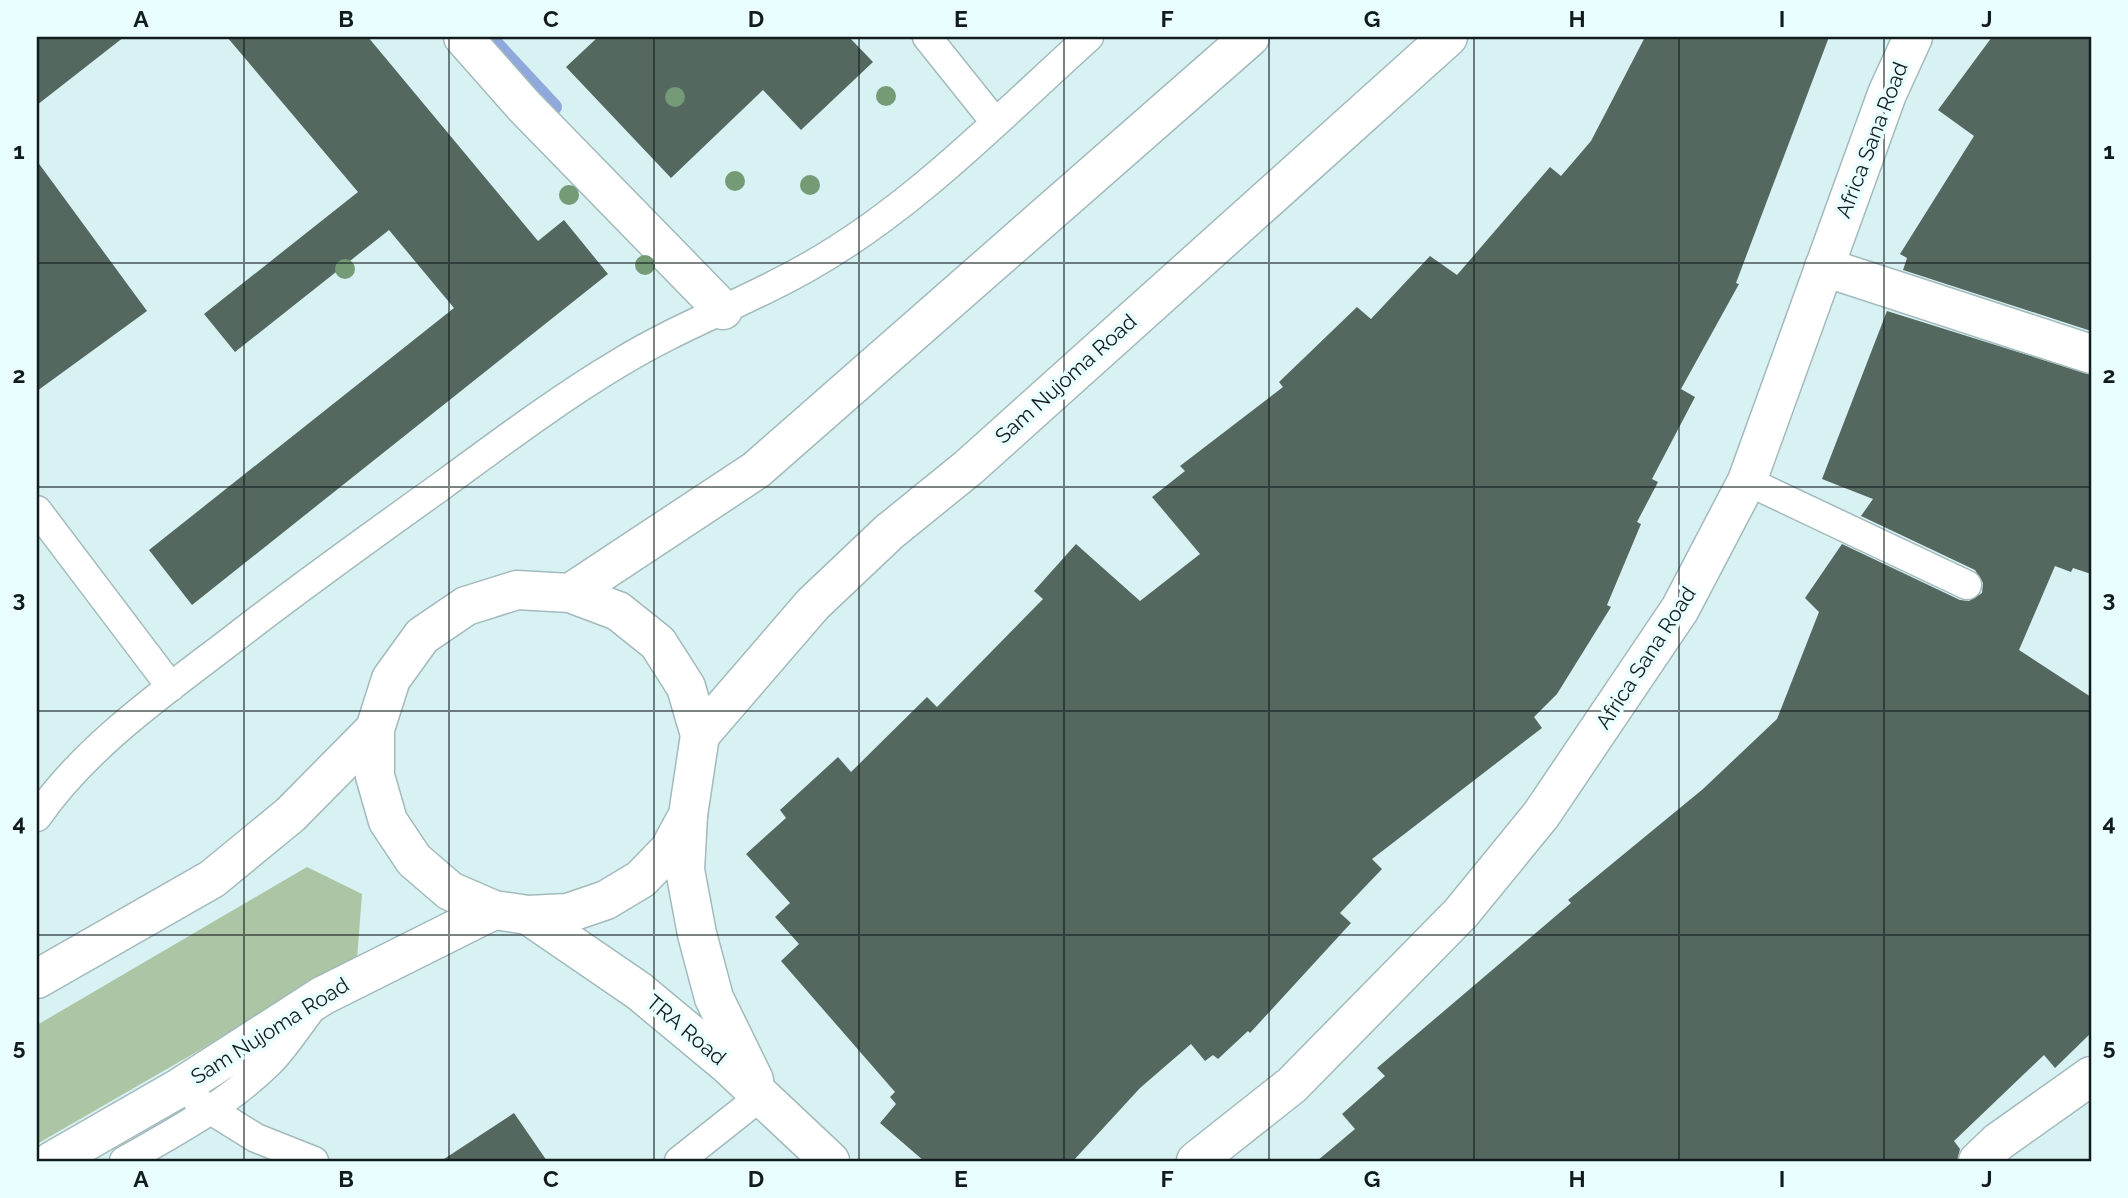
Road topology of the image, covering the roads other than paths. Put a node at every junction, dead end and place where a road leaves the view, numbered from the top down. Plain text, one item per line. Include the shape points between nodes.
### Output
1 (463, 37) edge
2 (927, 37) edge
3 (1089, 37) edge
4 (1250, 37) edge
5 (1448, 37) edge
6 (1913, 37) edge
7 (995, 122) junction
8 (1824, 267) junction
9 (723, 310) junction
10 (2091, 354) edge
11 (1747, 481) junction
12 (37, 510) edge
13 (1967, 585) dead end
14 (570, 593) junction
15 (171, 687) junction
16 (375, 729) junction
17 (700, 735) junction
18 (688, 815) junction
19 (37, 817) edge
20 (511, 913) junction
21 (37, 979) edge
22 (322, 996) junction
23 (2091, 1076) edge
24 (179, 1088) junction
25 (761, 1096) junction
26 (211, 1111) junction
27 (52, 1161) edge
28 (124, 1161) edge
29 (314, 1161) edge
30 (679, 1161) edge
31 (830, 1161) edge
32 (1196, 1161) edge
33 (1978, 1161) edge

1 - 9 main road
2 - 7 lane
3 - 7 lane
4 - 14 main road via 756,470
5 - 17 main road, Sam Nujoma Road via 968,468 870,550 813,604
6 - 8 main road, Africa Sana Road via 1887,94
7 - 9 lane via 874,224 808,268
8 - 10 main road
8 - 11 main road, Africa Sana Road
9 - 15 lane via 621,361 544,411
11 - 13 lane
11 - 32 main road, Africa Sana Road via 1681,609 1541,815 1461,912 1292,1085
12 - 15 lane
14 - 16 main road via 517,590 466,606 422,636 391,679
14 - 17 main road via 618,611 658,643 686,687
15 - 19 lane via 73,774
16 - 20 main road, TRA Road via 375,776 388,821 414,860 450,891
16 - 21 main road via 290,814 212,879
17 - 18 main road
18 - 20 main road via 669,850 641,879 606,900 568,913
18 - 25 main road via 685,870 697,934 714,998
20 - 22 main road, Sam Nujoma Road
20 - 25 main road, TRA Road via 639,991
22 - 24 main road, Sam Nujoma Road
22 - 26 lane via 270,1062
23 - 33 main road
24 - 26 lane
24 - 27 main road, Sam Nujoma Road
25 - 30 lane
25 - 31 main road, TRA Road
26 - 28 lane
26 - 29 lane via 256,1138

